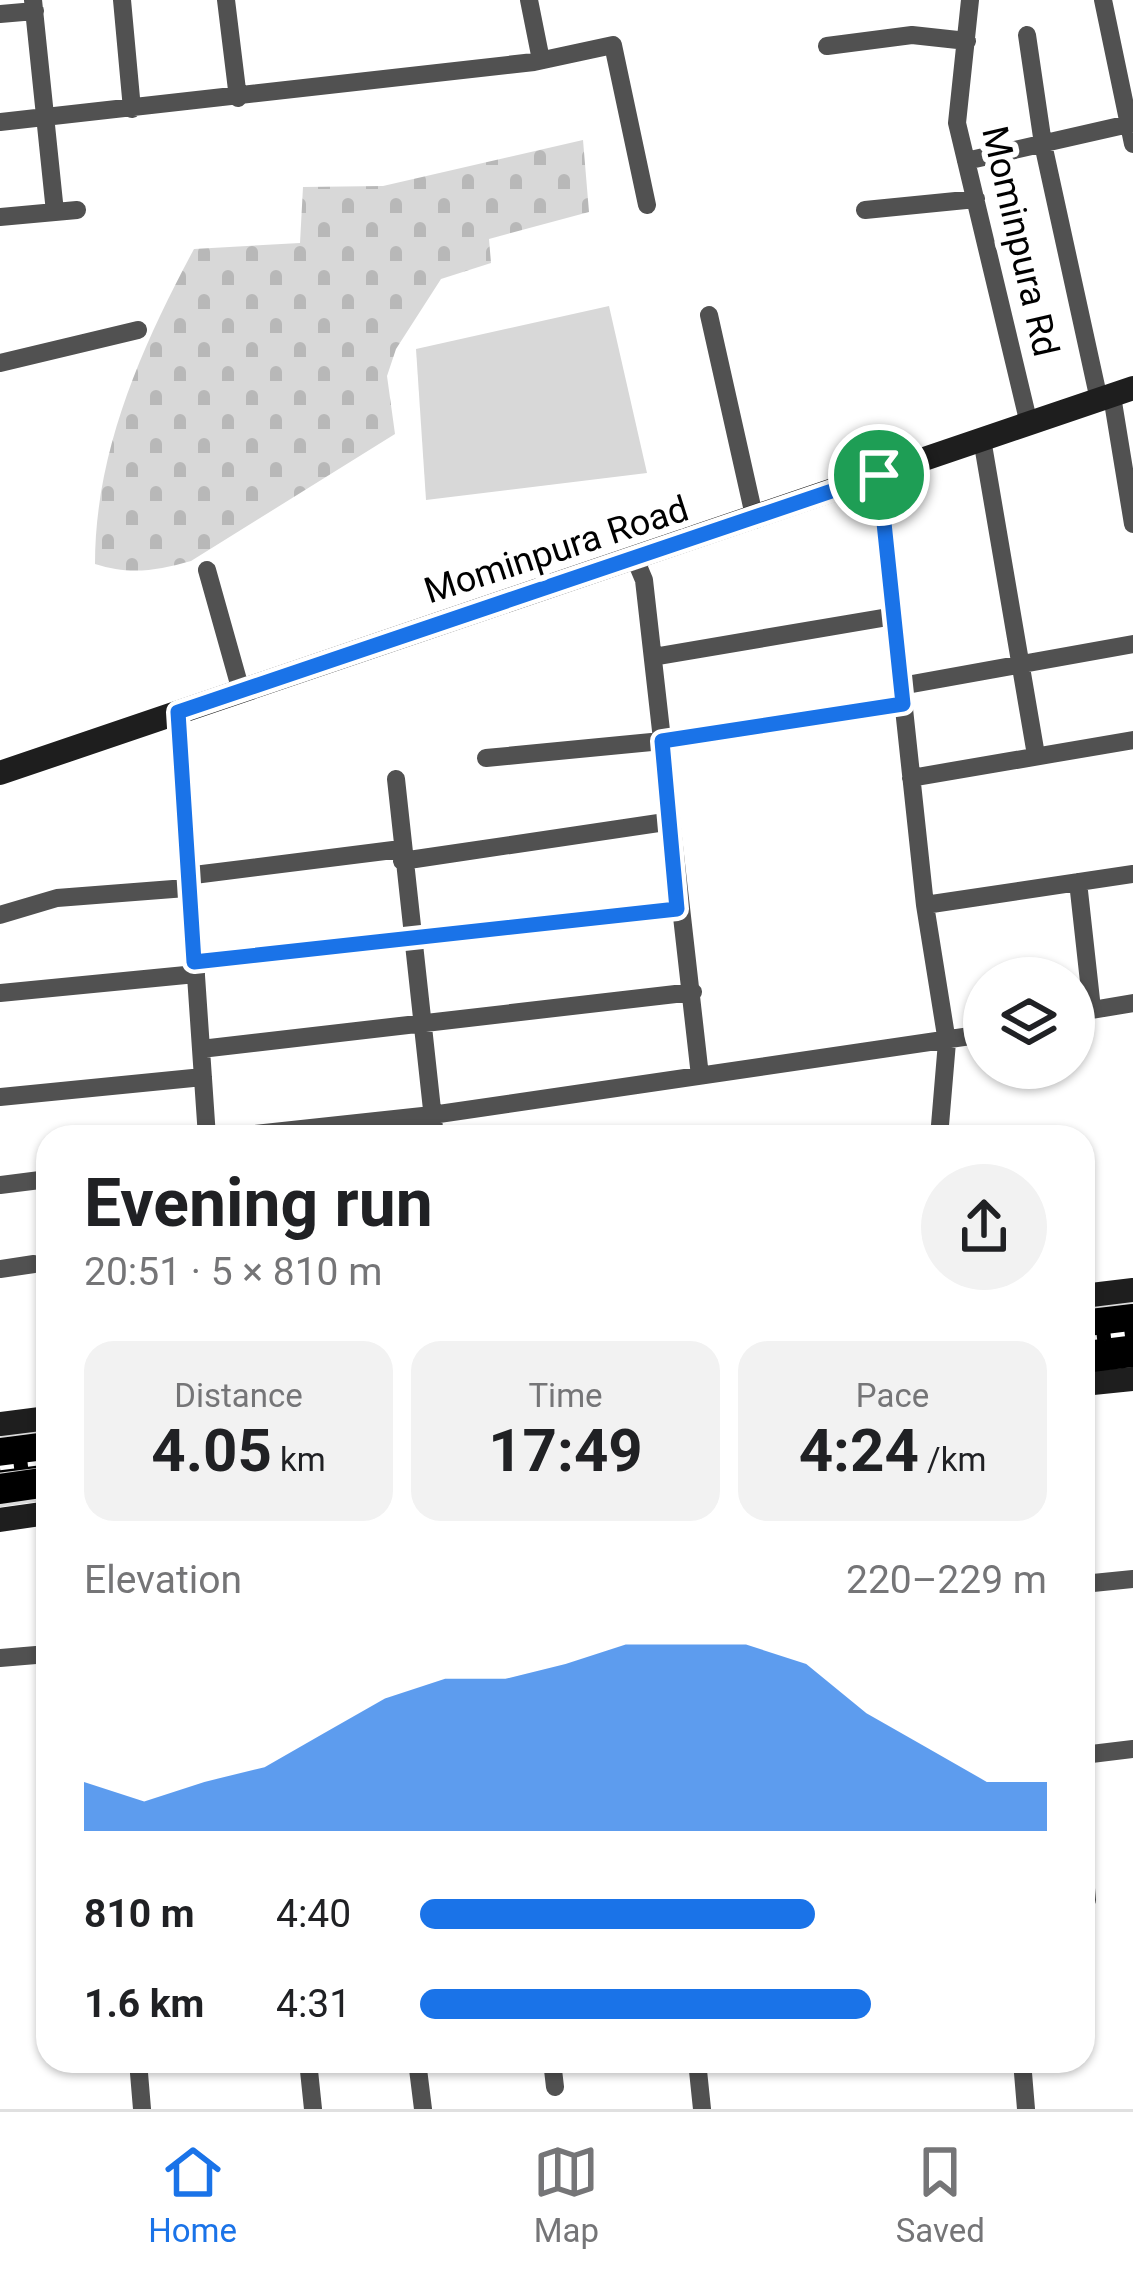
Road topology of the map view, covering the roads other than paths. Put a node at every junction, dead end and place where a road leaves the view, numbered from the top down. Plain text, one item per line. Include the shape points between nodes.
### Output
1 (122, 0) edge
2 (226, 0) edge
3 (529, 0) edge
4 (970, 0) edge
5 (1103, 0) edge
6 (34, 5) edge
7 (0, 14) edge
8 (1027, 35) dead end
9 (967, 41) junction
10 (827, 46) dead end
11 (541, 60) junction
12 (238, 98) junction
13 (132, 109) junction
14 (46, 117) junction
15 (0, 122) edge
16 (1132, 130) edge
17 (1043, 144) junction
18 (966, 161) junction
19 (976, 199) junction
20 (647, 205) dead end
21 (77, 210) dead end
22 (865, 210) dead end
23 (55, 212) junction
24 (0, 218) edge
25 (710, 315) dead end
26 (138, 330) dead end
27 (0, 363) edge
28 (1115, 395) edge
29 (1029, 424) junction
30 (982, 439) junction
31 (879, 475) junction
32 (755, 520) junction
33 (1133, 524) edge
34 (635, 561) junction
35 (207, 570) dead end
36 (894, 616) junction
37 (1133, 644) edge
38 (653, 657) junction
39 (1020, 664) junction
40 (241, 691) junction
41 (902, 695) junction
42 (178, 712) junction
43 (1133, 740) edge
44 (662, 741) junction
45 (1036, 755) junction
46 (486, 758) dead end
47 (0, 773) edge
48 (911, 778) junction
49 (396, 779) dead end
50 (672, 821) junction
51 (402, 855) junction
52 (1133, 874) edge
53 (186, 882) junction
54 (1078, 882) junction
55 (925, 905) junction
56 (677, 909) junction
57 (0, 915) edge
58 (413, 937) junction
59 (1081, 957) edge
60 (195, 968) junction
61 (693, 992) junction
62 (0, 993) edge
63 (1133, 1003) edge
64 (1095, 1009) edge
65 (423, 1022) junction
66 (963, 1039) edge
67 (947, 1042) junction
68 (201, 1049) junction
69 (700, 1076) junction
70 (202, 1077) junction
71 (0, 1097) edge
72 (432, 1115) junction
73 (206, 1125) edge
74 (338, 1125) edge
75 (433, 1125) edge
76 (940, 1125) edge
77 (36, 1180) edge
78 (0, 1185) edge
79 (34, 1264) dead end
80 (0, 1269) edge
81 (1133, 1290) edge
82 (1095, 1295) edge
83 (1133, 1318) edge
84 (1095, 1323) edge
85 (1133, 1352) edge
86 (1095, 1357) edge
87 (1133, 1379) edge
88 (1095, 1383) edge
89 (36, 1420) edge
90 (0, 1424) edge
91 (36, 1449) edge
92 (0, 1453) edge
93 (36, 1484) edge
94 (0, 1489) edge
95 (36, 1515) edge
96 (0, 1520) edge
97 (1133, 1579) edge
98 (1095, 1584) edge
99 (36, 1655) edge
100 (0, 1658) edge
101 (1133, 1749) edge
102 (1095, 1754) edge
103 (139, 2073) edge
104 (309, 2073) edge
105 (418, 2073) edge
106 (554, 2073) edge
107 (698, 2073) edge
108 (1023, 2073) edge
109 (556, 2087) dead end
110 (142, 2109) edge
111 (313, 2109) edge
112 (423, 2109) edge
113 (703, 2109) edge
114 (1026, 2109) edge

1 - 13 street
2 - 12 street
3 - 11 street
4 - 9 street, Mominpura Rd
5 - 16 street
6 - 7 street
6 - 14 street
8 - 17 street
9 - 10 street via 912,35
9 - 18 street, Mominpura Rd via 957,124
11 - 12 street
11 - 20 street via 613,45
12 - 13 street
13 - 14 street
14 - 15 street
14 - 23 street
16 - 17 street
17 - 18 street
17 - 28 street
18 - 19 street, Mominpura Rd
19 - 22 street
19 - 29 street, Mominpura Rd
21 - 23 street
23 - 24 street
25 - 32 street
26 - 27 street
28 - 29 main road, Mominpura Road
28 - 33 street
29 - 30 main road, Mominpura Road
30 - 31 main road, Mominpura Road
30 - 39 street
31 - 32 main road, Mominpura Road
31 - 36 street
32 - 34 main road, Mominpura Road
34 - 38 street
34 - 40 main road, Mominpura Road
35 - 40 street
36 - 38 street
36 - 41 street
37 - 39 street
38 - 44 street
39 - 41 street
39 - 45 street
40 - 42 main road, Mominpura Road
41 - 44 street
41 - 48 street
42 - 47 main road, Mominpura Road
42 - 53 street
43 - 45 street
44 - 46 street
44 - 50 street
45 - 48 street
48 - 55 street
49 - 51 street
50 - 51 street
50 - 56 street
51 - 53 street
51 - 58 street
52 - 54 street
53 - 57 street via 57,898
53 - 60 street
54 - 55 street
54 - 59 street
55 - 67 street
56 - 58 street
56 - 61 street
58 - 60 street
58 - 65 street
60 - 62 street
60 - 68 street
61 - 65 street
61 - 69 street
63 - 64 street
65 - 68 street
65 - 72 street
66 - 67 street
67 - 69 street
67 - 76 street
68 - 70 street
69 - 72 street
70 - 71 street
70 - 73 street
72 - 74 street
72 - 75 street
77 - 78 street
79 - 80 street
81 - 82 main road
83 - 84 main road
85 - 86 main road
87 - 88 main road
89 - 90 main road
91 - 92 main road
93 - 94 main road
95 - 96 main road
97 - 98 street
99 - 100 street
101 - 102 street
103 - 110 street
104 - 111 street
105 - 112 street
106 - 109 street
107 - 113 street
108 - 114 street

